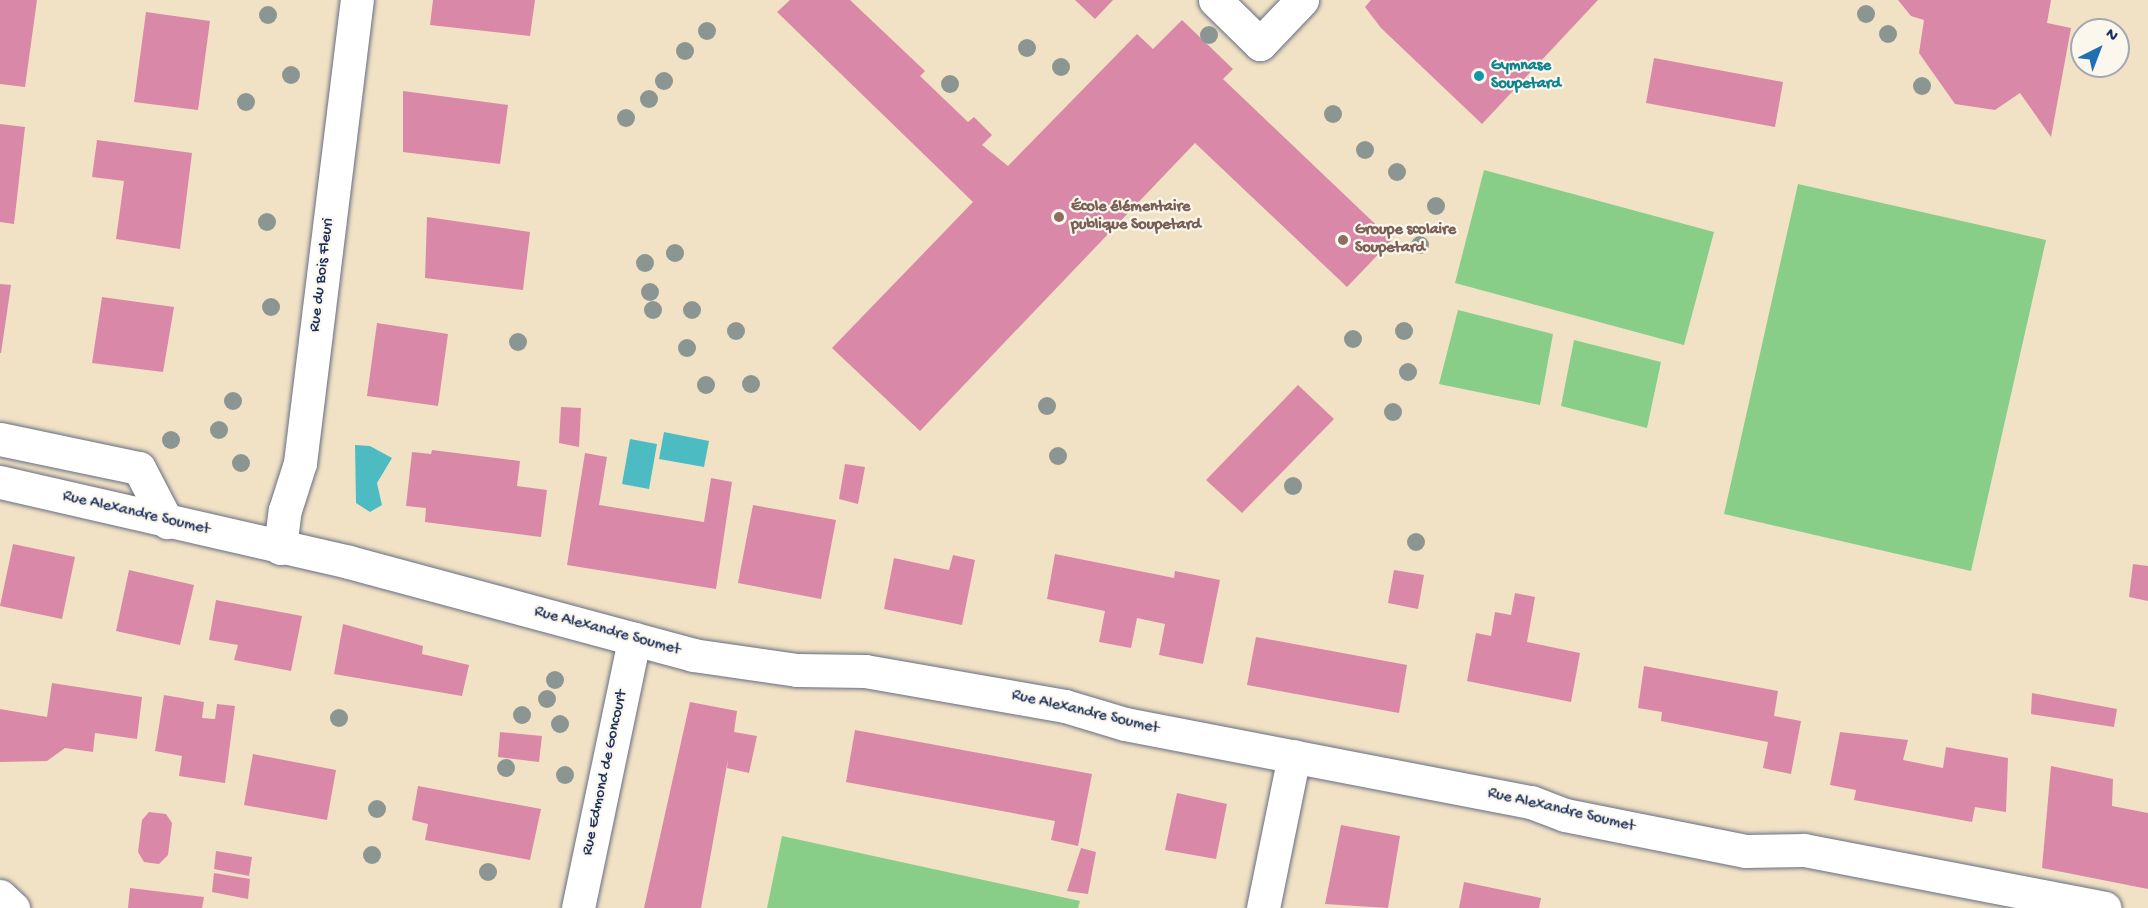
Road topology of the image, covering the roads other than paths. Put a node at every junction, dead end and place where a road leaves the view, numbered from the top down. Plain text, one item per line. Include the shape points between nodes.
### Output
1 (357, 0) edge
2 (1215, 0) edge
3 (1302, 0) edge
4 (0, 439) edge
5 (0, 482) edge
6 (167, 522) junction
7 (280, 548) junction
8 (634, 639) junction
9 (1294, 756) junction
10 (0, 896) edge
11 (14, 908) edge
12 (578, 908) edge
13 (1263, 908) edge
14 (2104, 908) edge

1 - 7 street, Rue du Bois Fleuri via 300,463 285,510
2 - 3 street via 1260,44
4 - 6 street via 139,468
5 - 6 street, Rue Alexandre Soumet
6 - 7 street, Rue Alexandre Soumet
7 - 8 street, Rue Alexandre Soumet
8 - 9 street, Rue Alexandre Soumet via 693,655 797,670 865,671 1053,704 1125,724
8 - 12 street, Rue Edmond de Goncourt
9 - 13 street
9 - 14 street, Rue Alexandre Soumet via 1745,851 1804,850
10 - 11 street

